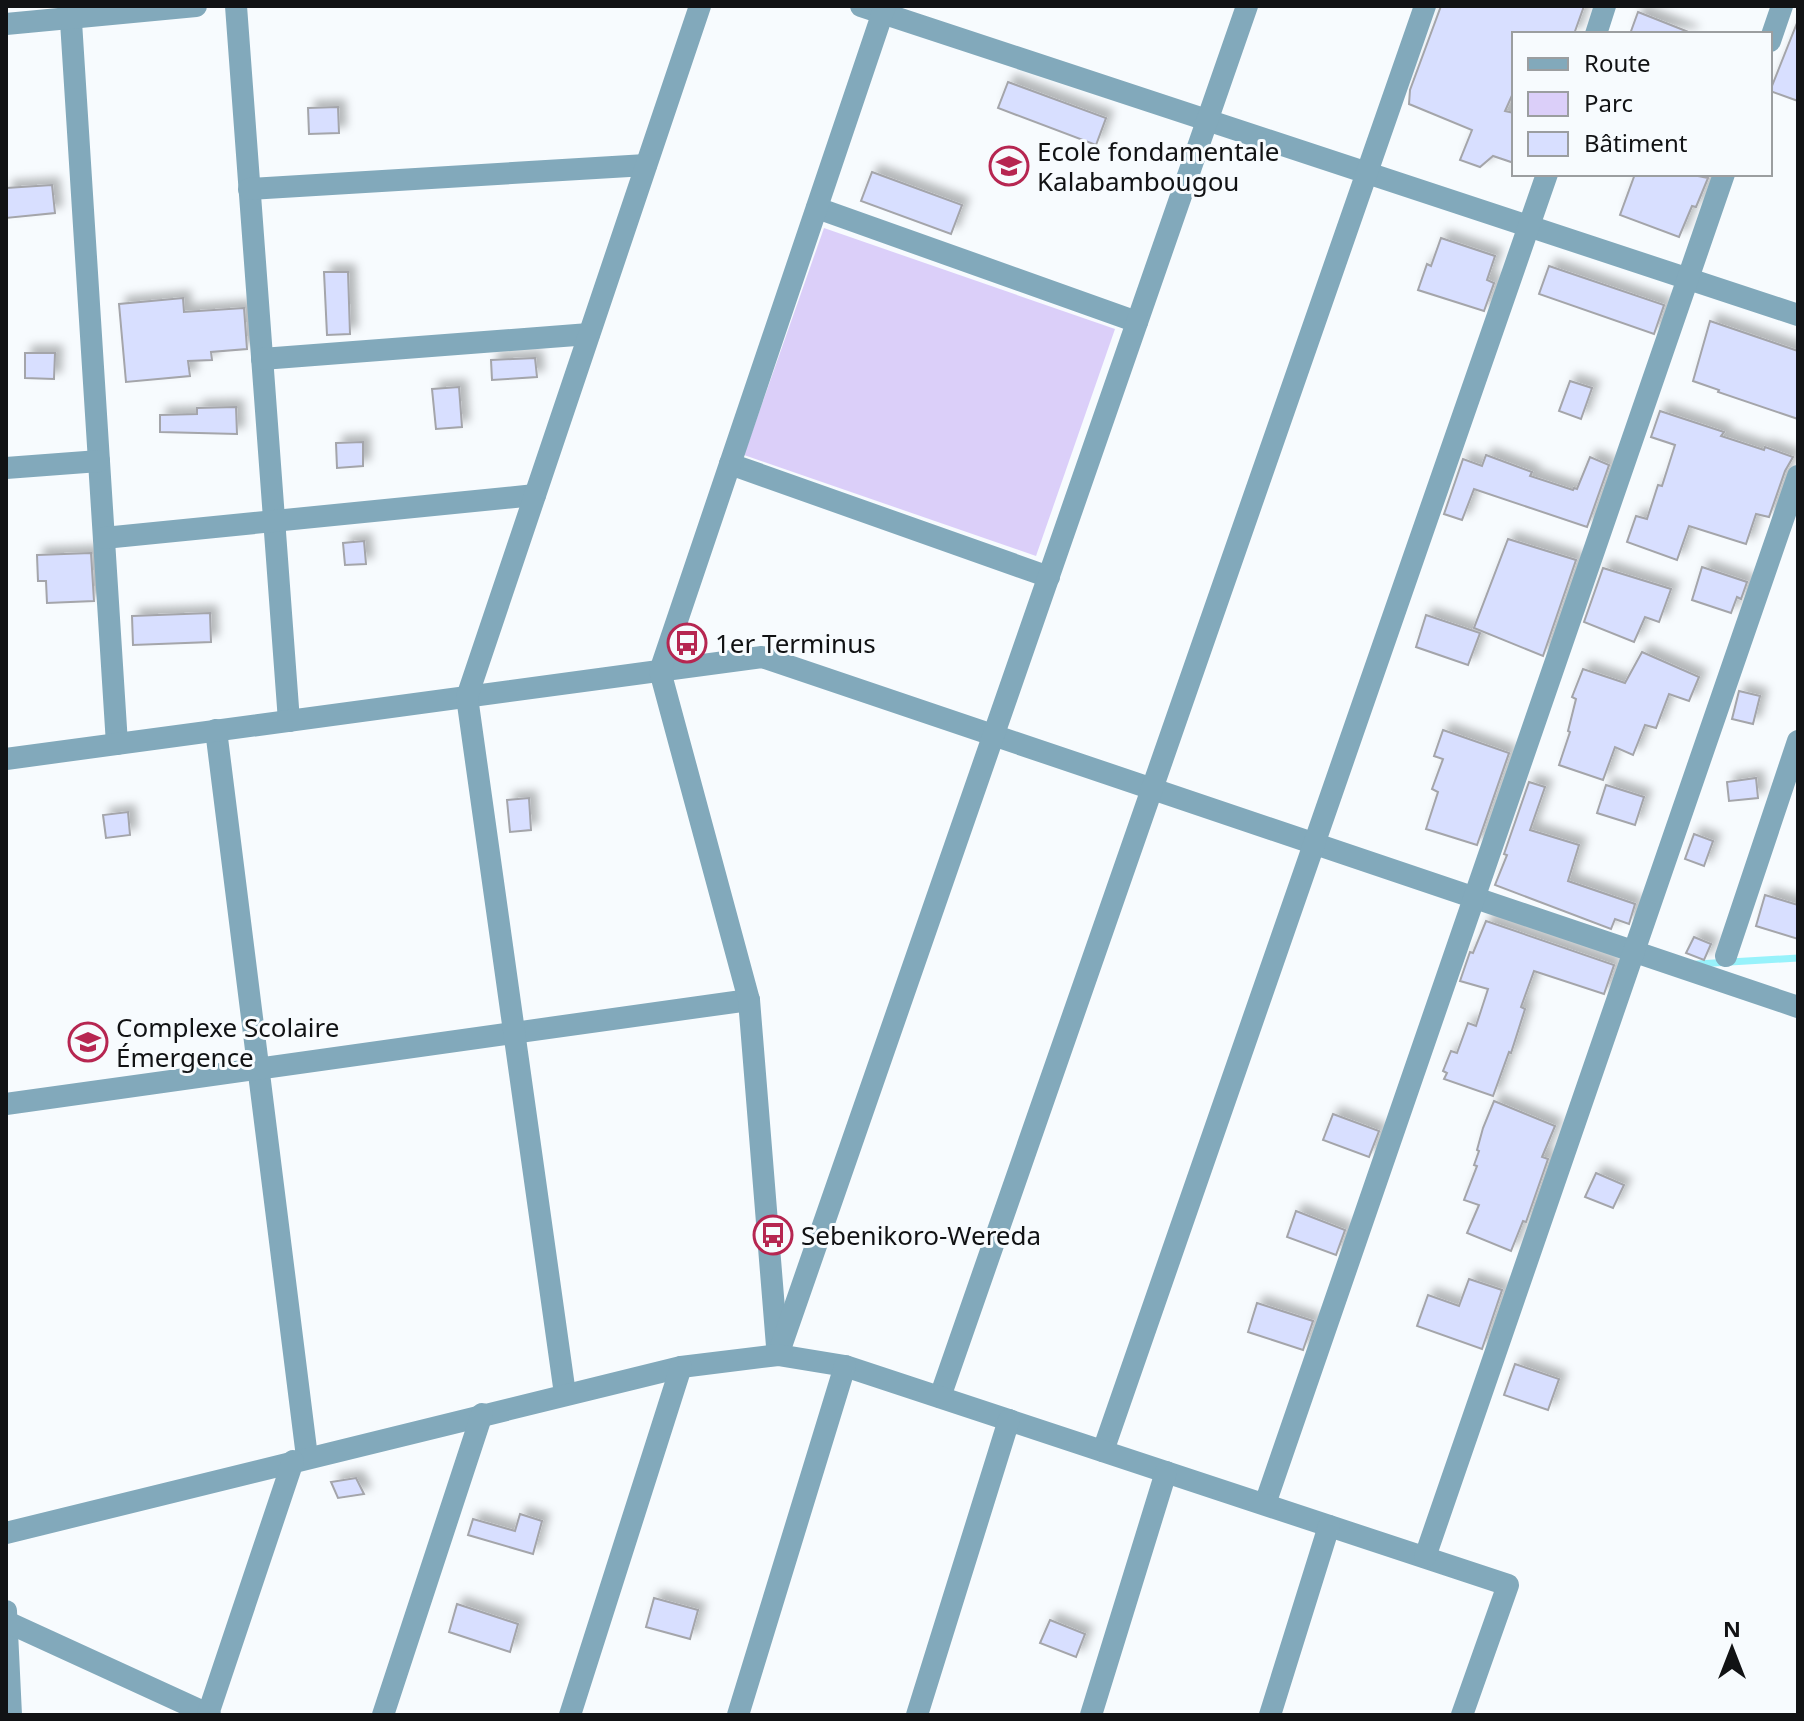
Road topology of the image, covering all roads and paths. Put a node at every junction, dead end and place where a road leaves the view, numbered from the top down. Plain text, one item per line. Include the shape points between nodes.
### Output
1 (196, 6) edge
2 (236, 6) edge
3 (700, 6) edge
4 (861, 6) edge
5 (1247, 6) edge
6 (1425, 6) edge
7 (1605, 6) edge
8 (1782, 6) edge
9 (884, 10) edge
10 (71, 12) edge
11 (6, 24) edge
12 (1597, 32) edge
13 (1772, 35) edge
14 (1208, 120) junction
15 (646, 165) junction
16 (1367, 173) junction
17 (1546, 176) edge
18 (1723, 176) edge
19 (249, 189) junction
20 (817, 208) junction
21 (1529, 226) junction
22 (1688, 279) junction
23 (1798, 315) edge
24 (1137, 322) junction
25 (589, 334) junction
26 (262, 359) junction
27 (99, 461) junction
28 (730, 464) junction
29 (6, 468) edge
30 (1798, 476) edge
31 (535, 495) junction
32 (274, 521) junction
33 (104, 538) junction
34 (1049, 577) junction
35 (660, 671) junction
36 (467, 697) junction
37 (289, 721) junction
38 (216, 730) junction
39 (994, 736) junction
40 (1798, 741) edge
41 (117, 744) junction
42 (6, 759) edge
43 (1153, 789) junction
44 (1314, 843) junction
45 (1474, 898) junction
46 (1634, 951) junction
47 (1726, 956) dead end
48 (749, 1000) junction
49 (1798, 1007) edge
50 (514, 1033) junction
51 (258, 1069) junction
52 (6, 1104) edge
53 (778, 1355) junction
54 (845, 1366) junction
55 (681, 1367) junction
56 (565, 1394) junction
57 (940, 1397) junction
58 (482, 1414) junction
59 (1009, 1420) junction
60 (1103, 1451) junction
61 (300, 1459) junction
62 (1166, 1472) junction
63 (1265, 1504) junction
64 (1329, 1526) junction
65 (6, 1533) edge
66 (1425, 1557) junction
67 (6, 1609) edge
68 (7, 1622) edge
69 (209, 1714) edge
70 (11, 1715) edge
71 (383, 1715) edge
72 (570, 1715) edge
73 (738, 1715) edge
74 (917, 1715) edge
75 (1091, 1715) edge
76 (1270, 1715) edge
77 (1462, 1715) edge

1 - 10 street
2 - 19 street
3 - 15 street
4 - 9 street
5 - 14 street
6 - 16 street
7 - 12 street
8 - 13 street
9 - 14 street
9 - 20 street
10 - 11 street
10 - 27 street
14 - 16 street
14 - 24 street
15 - 19 street
15 - 25 street
16 - 21 street
16 - 43 street
17 - 21 street
18 - 22 street
19 - 26 street
20 - 24 street
20 - 28 street
21 - 22 street
21 - 44 street
22 - 23 street
22 - 45 street
24 - 34 street
25 - 26 street
25 - 31 street
26 - 32 street
27 - 29 street
27 - 33 street
28 - 34 street
28 - 35 street
30 - 46 street
31 - 32 street
31 - 36 street
32 - 33 street
32 - 37 street
33 - 41 street
34 - 39 street
35 - 36 street
35 - 39 street via 762,657
35 - 48 street
36 - 37 street
36 - 50 street
37 - 38 street
38 - 41 street
38 - 51 street
39 - 43 street
39 - 53 street
40 - 47 street
41 - 42 street
43 - 44 street
43 - 57 street
44 - 45 street
44 - 60 street
45 - 46 street
45 - 63 street
46 - 49 street
46 - 66 street
48 - 50 street
48 - 53 street
50 - 51 street
50 - 56 street
51 - 52 street
51 - 61 street
53 - 54 street
53 - 55 street
54 - 57 street
54 - 73 street
55 - 56 street
55 - 72 street
56 - 58 street
57 - 59 street
58 - 61 street
58 - 71 street
59 - 60 street
59 - 74 street
60 - 62 street
61 - 65 street
61 - 69 street
62 - 63 street
62 - 75 street
63 - 64 street
64 - 66 street
64 - 76 street
66 - 77 street via 1508,1585
67 - 68 street
68 - 69 street
68 - 70 street

